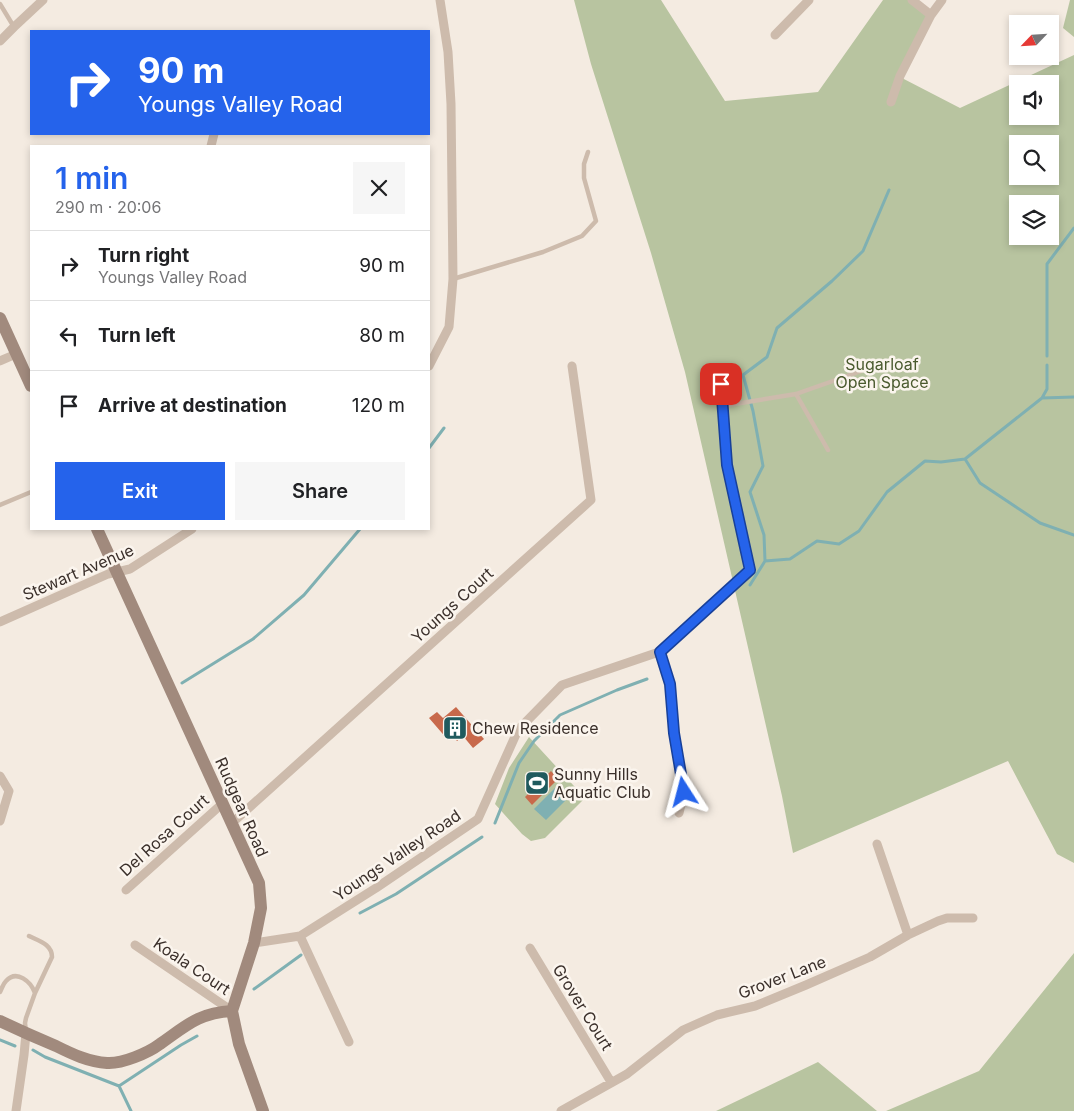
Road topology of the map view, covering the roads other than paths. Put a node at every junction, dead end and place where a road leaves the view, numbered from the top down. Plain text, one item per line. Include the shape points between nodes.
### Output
1 (43, 0) edge
2 (440, 0) edge
3 (809, 0) edge
4 (912, 0) edge
5 (942, 0) edge
6 (0, 4) edge
7 (931, 15) junction
8 (14, 27) junction
9 (775, 36) dead end
10 (0, 41) edge
11 (891, 102) dead end
12 (588, 152) dead end
13 (453, 279) junction
14 (0, 318) edge
15 (16, 354) junction
16 (0, 361) edge
17 (430, 364) edge
18 (572, 366) dead end
19 (867, 369) dead end
20 (30, 381) edge
21 (721, 384) dead end
22 (796, 394) junction
23 (723, 406) junction
24 (828, 450) dead end
25 (30, 492) edge
26 (0, 506) edge
27 (98, 530) edge
28 (190, 530) edge
29 (750, 570) joint
30 (118, 572) junction
31 (0, 622) edge
32 (660, 652) junction
33 (0, 776) edge
34 (223, 803) junction
35 (679, 813) dead end
36 (0, 821) edge
37 (232, 823) junction
38 (877, 844) dead end
39 (126, 890) dead end
40 (973, 918) dead end
41 (908, 935) junction
42 (30, 936) dead end
43 (300, 936) junction
44 (254, 943) junction
45 (135, 946) dead end
46 (530, 948) dead end
47 (0, 992) edge
48 (35, 993) junction
49 (232, 1011) junction
50 (0, 1021) edge
51 (26, 1033) junction
52 (349, 1042) dead end
53 (612, 1082) junction
54 (16, 1111) edge
55 (263, 1111) edge
56 (561, 1111) edge

1 - 8 street
2 - 13 street via 451,104
3 - 9 street
4 - 7 street
5 - 7 street
6 - 8 lane
7 - 11 street via 900,76
8 - 10 street
12 - 13 lane via 584,178 596,221 582,236 543,252
13 - 17 street via 450,327
14 - 15 street
15 - 16 street
15 - 20 street
18 - 37 street, Youngs Court via 591,500
19 - 22 lane
21 - 23 lane
22 - 23 lane
22 - 24 lane
23 - 29 lane via 727,465
25 - 26 lane
27 - 30 street, Rudgear Road
28 - 30 street, Stewart Avenue via 130,569
29 - 32 street, Youngs Valley Road
30 - 31 street, Stewart Avenue
30 - 34 street, Rudgear Road
32 - 35 street via 670,684 684,792
32 - 43 street, Youngs Valley Road via 562,685 518,730 478,819
33 - 36 street via 8,791
34 - 37 street, Rudgear Road
34 - 39 street, Del Rosa Court
37 - 44 street, Rudgear Road via 259,883 261,908
38 - 41 street
40 - 41 street, Grover Lane via 947,918
41 - 53 street, Grover Lane via 870,957 806,985 756,1006 717,1015 683,1030
42 - 48 lane via 46,945 52,953
43 - 44 street, Youngs Valley Road
43 - 52 street
44 - 49 street, Rudgear Road
45 - 49 street, Koala Court
46 - 53 street, Grover Court
47 - 48 lane via 7,980 15,976 30,983
48 - 51 lane via 25,1023
49 - 51 street via 200,1017 158,1046 123,1062 93,1062
49 - 55 street, Rudgear Road via 239,1044
50 - 51 street
51 - 54 street
53 - 56 street, Grover Lane

